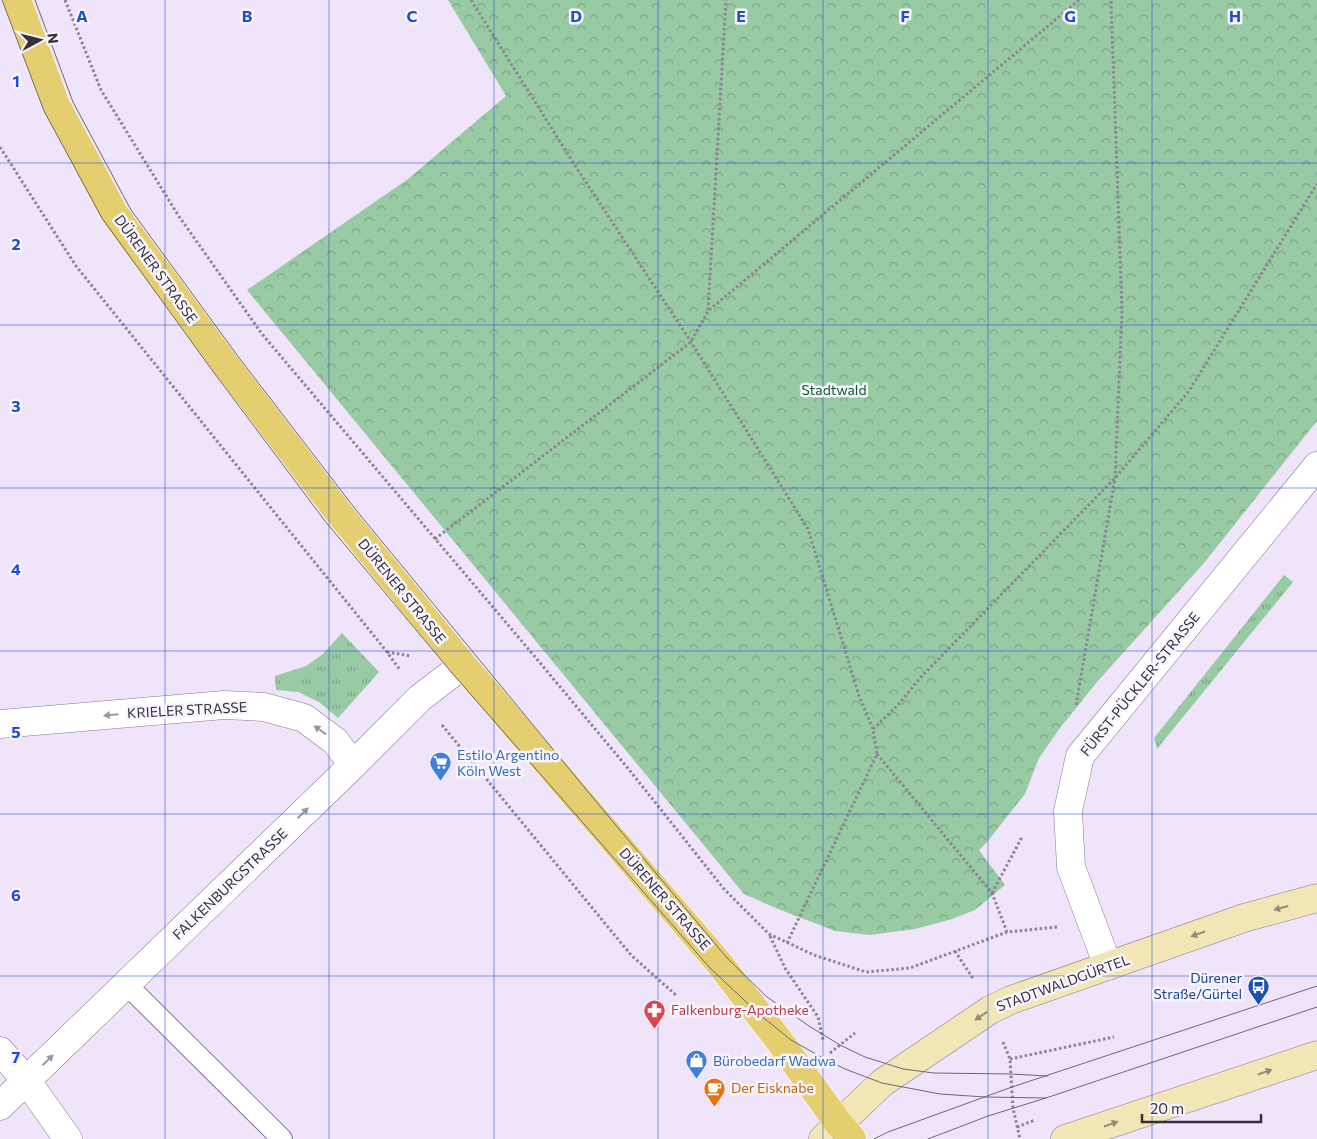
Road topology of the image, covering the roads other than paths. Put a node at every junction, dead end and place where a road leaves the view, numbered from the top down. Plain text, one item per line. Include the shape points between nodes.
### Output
1 (17, 0) edge
2 (1317, 466) edge
3 (463, 665) junction
4 (0, 724) edge
5 (353, 765) junction
6 (1317, 899) edge
7 (1108, 966) junction
8 (126, 984) junction
9 (0, 1050) edge
10 (1317, 1055) edge
11 (27, 1081) junction
12 (0, 1106) edge
13 (838, 1134) edge
14 (68, 1139) edge
15 (282, 1139) edge
16 (1065, 1139) edge

1 - 3 main road, DÜRENER STRASSE via 56,104 114,212 339,513
2 - 7 street, FÜRST-PÜCKLER-STRASSE via 1080,756 1068,811 1071,867
3 - 5 street, FALKENBURGSTRASSE via 420,698
3 - 13 main road, DÜRENER STRASSE via 719,963 778,1039
5 -> 4 street, KRIELER STRASSE via 334,741 304,718 264,707 224,705
8 -> 5 street, FALKENBURGSTRASSE
6 -> 7 main road, STADTWALDGÜRTEL via 1244,918
7 -> 13 main road, STADTWALDGÜRTEL via 990,1010 882,1083
11 -> 8 street, FALKENBURGSTRASSE
8 - 15 lane
9 - 11 street
16 -> 10 main road
11 - 12 street, FALKENBURGSTRASSE
11 - 14 street

